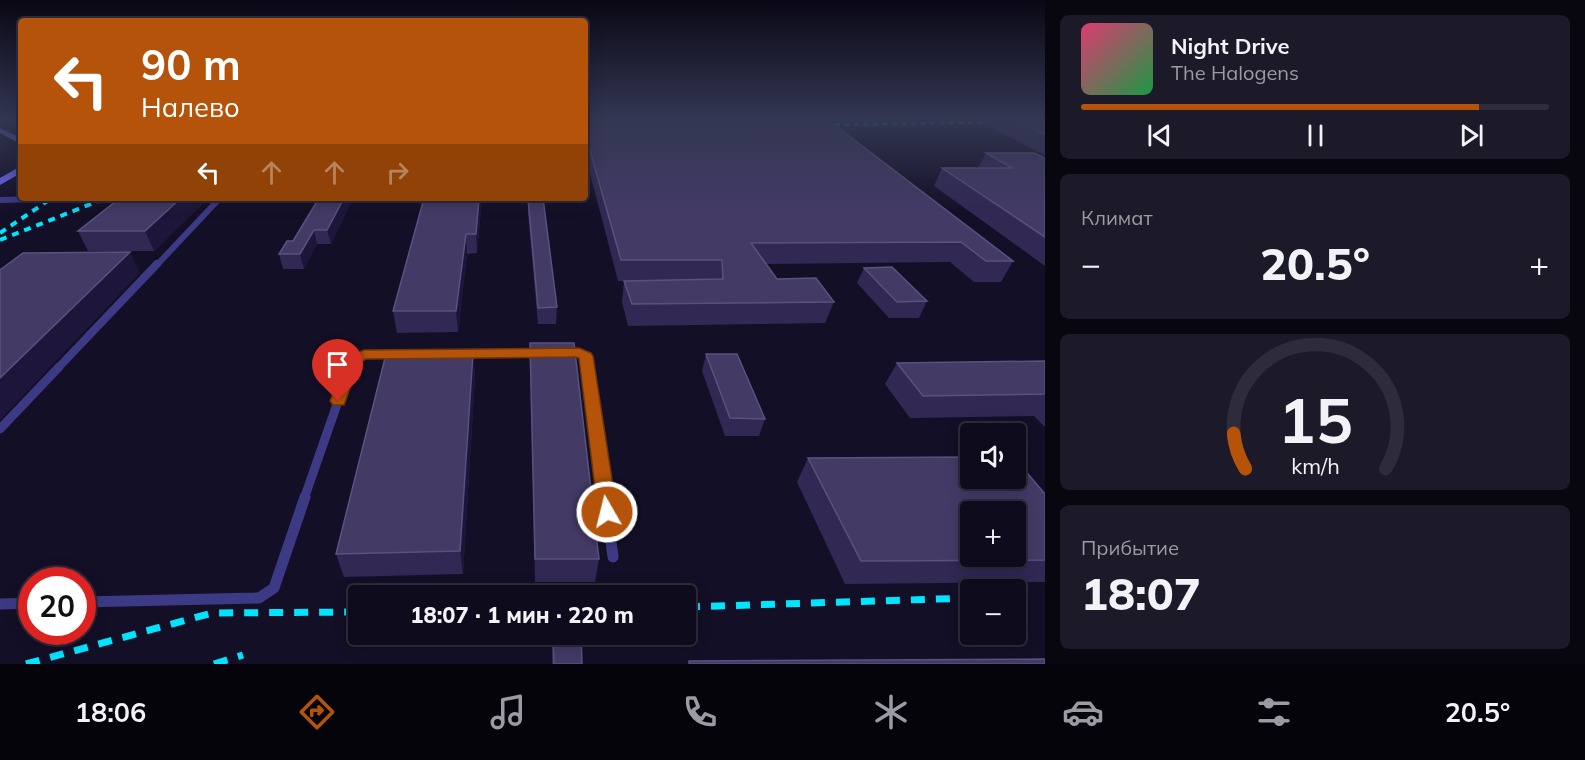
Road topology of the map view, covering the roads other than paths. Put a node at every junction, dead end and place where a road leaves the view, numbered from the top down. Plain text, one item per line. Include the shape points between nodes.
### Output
1 (18, 171) edge
2 (0, 182) edge
3 (18, 200) edge
4 (0, 201) edge
5 (217, 201) edge
6 (412, 354) edge
7 (447, 354) edge
8 (0, 429) edge
9 (613, 557) dead end
10 (96, 602) edge
11 (18, 603) edge
12 (0, 604) edge

1 - 2 street
3 - 4 lane
5 - 8 lane
6 - 10 lane via 364,354 352,360 274,588 260,598
7 - 9 lane via 579,352 586,356
11 - 12 lane

